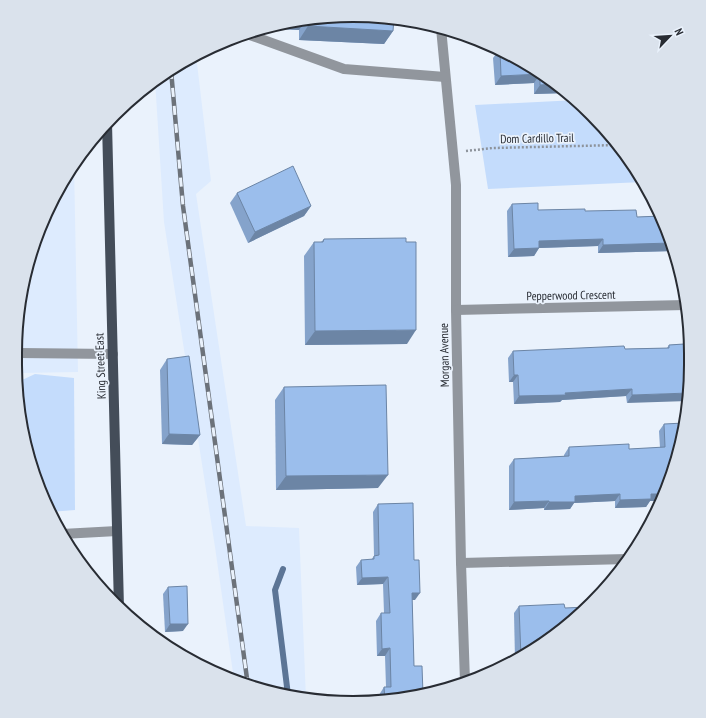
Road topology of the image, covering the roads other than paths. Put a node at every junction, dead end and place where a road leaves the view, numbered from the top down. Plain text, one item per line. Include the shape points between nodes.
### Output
1 (441, 34) edge
2 (255, 37) edge
3 (445, 77) junction
4 (107, 132) edge
5 (680, 305) edge
6 (456, 310) junction
7 (22, 353) edge
8 (113, 354) junction
9 (116, 531) junction
10 (68, 534) edge
11 (621, 559) edge
12 (461, 563) junction
13 (119, 599) edge
14 (465, 676) edge

1 - 3 street, Morgan Avenue
2 - 3 street via 344,69
3 - 6 street, Morgan Avenue via 456,186
4 - 8 main road, King Street East
5 - 6 street, Pepperwood Crescent
6 - 12 street, Morgan Avenue
7 - 8 street
8 - 9 main road, King Street East
9 - 10 street
9 - 13 main road, King Street East
11 - 12 street
12 - 14 street, Morgan Avenue

